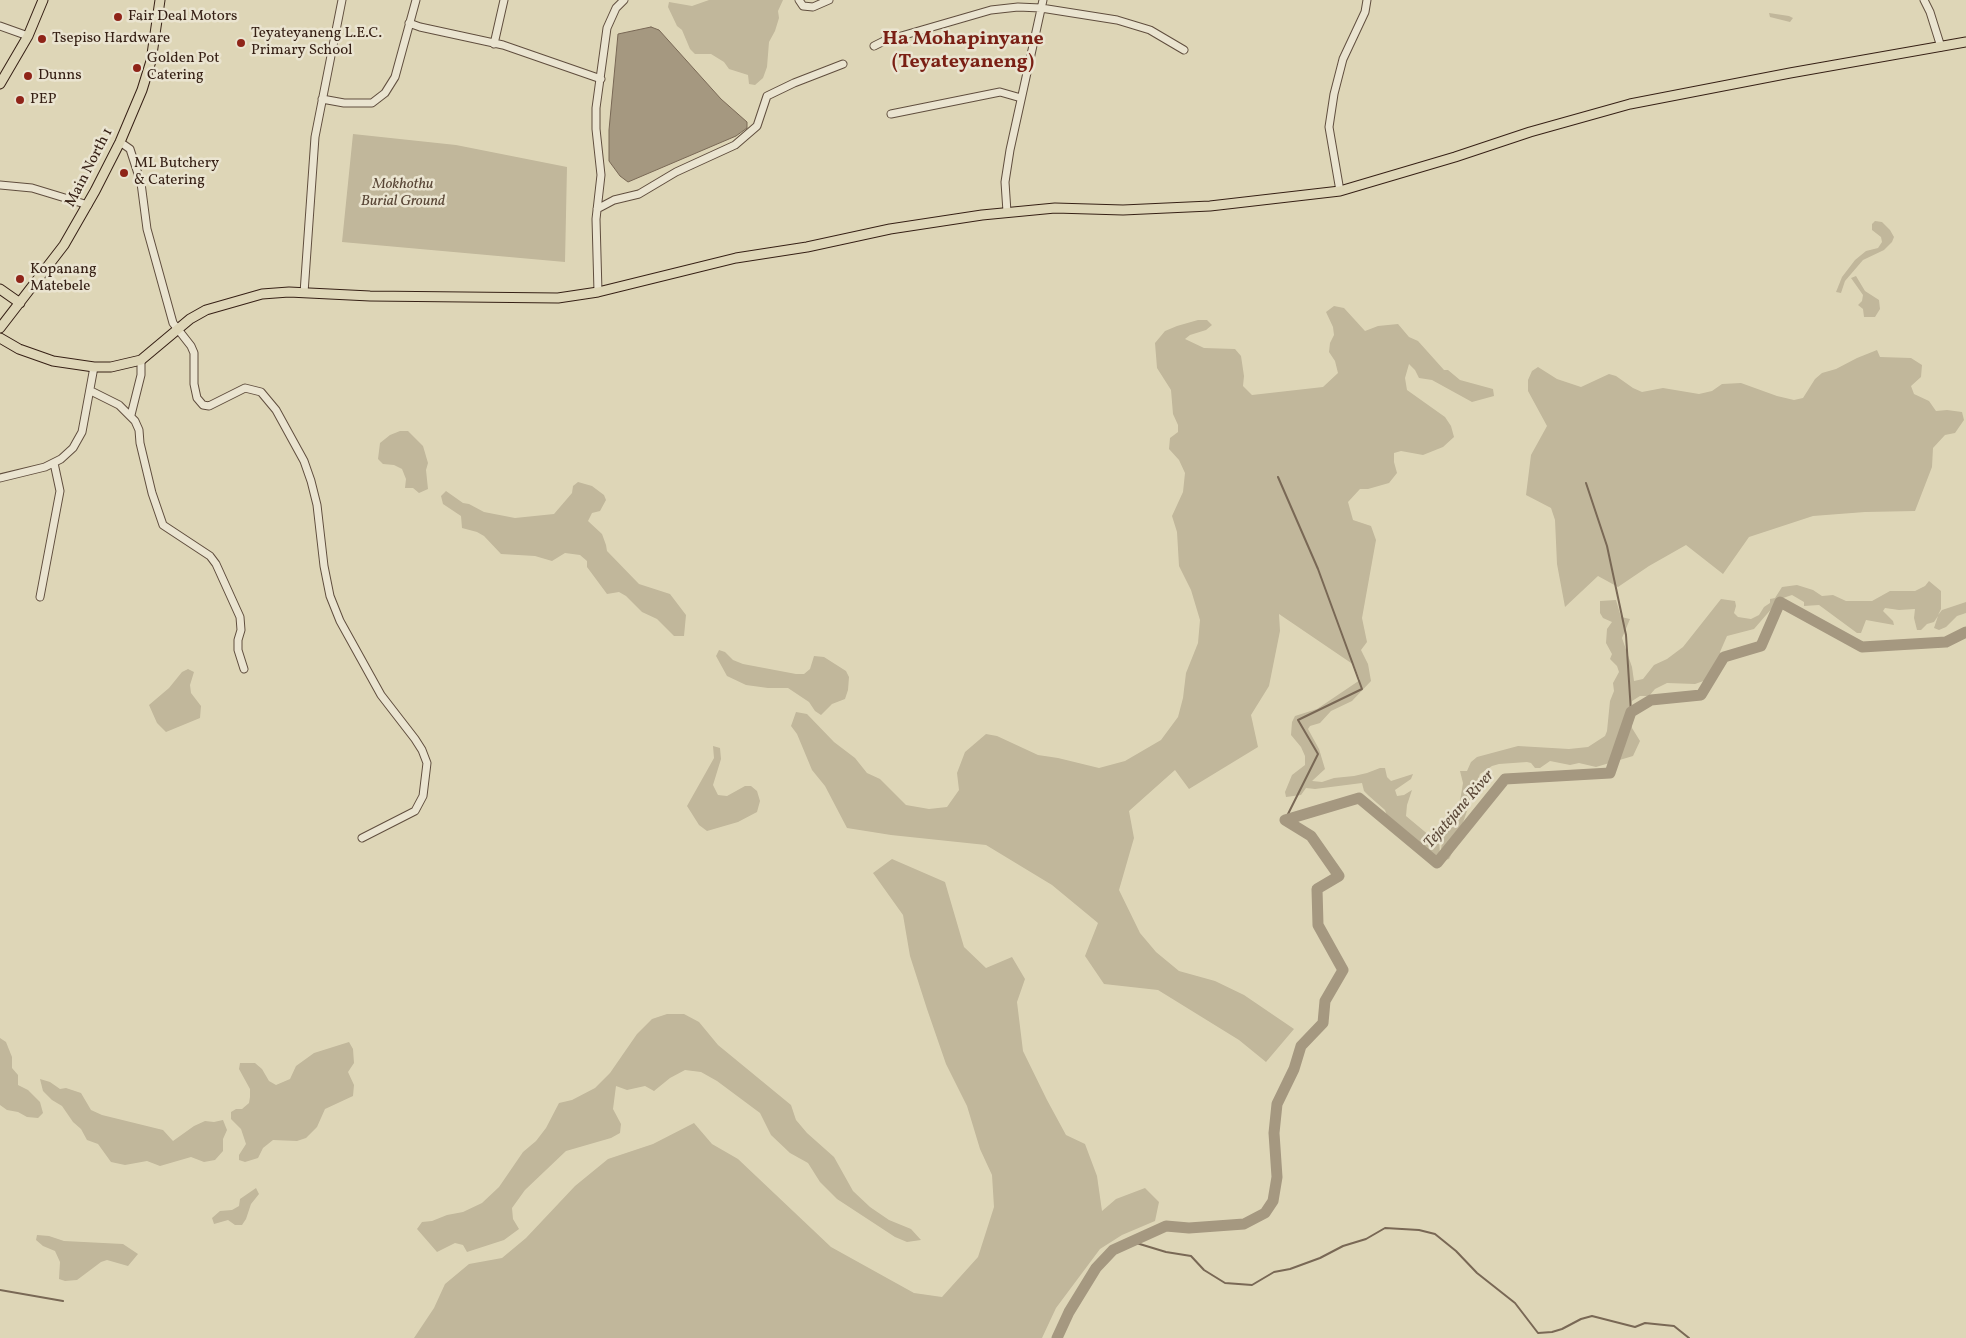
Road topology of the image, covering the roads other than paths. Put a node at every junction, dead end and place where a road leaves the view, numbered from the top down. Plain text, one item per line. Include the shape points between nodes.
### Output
1 (43, 0) edge
2 (160, 0) edge
3 (342, 0) edge
4 (416, 0) edge
5 (504, 0) edge
6 (624, 0) edge
7 (799, 0) edge
8 (829, 0) edge
9 (1043, 0) edge
10 (1367, 0) edge
11 (1924, 0) edge
12 (1041, 8) junction
13 (409, 23) junction
14 (0, 26) edge
15 (28, 36) junction
16 (1966, 42) edge
17 (494, 44) junction
18 (874, 46) dead end
19 (1941, 47) junction
20 (1184, 50) dead end
21 (843, 64) dead end
22 (601, 79) junction
23 (0, 84) edge
24 (1021, 98) junction
25 (322, 99) junction
26 (891, 114) dead end
27 (120, 142) junction
28 (0, 185) edge
29 (1340, 191) junction
30 (88, 205) junction
31 (597, 209) junction
32 (1007, 212) junction
33 (0, 289) edge
34 (598, 292) junction
35 (304, 293) junction
36 (20, 303) junction
37 (0, 328) edge
38 (178, 328) junction
39 (0, 338) edge
40 (140, 360) junction
41 (94, 367) junction
42 (90, 391) junction
43 (131, 415) junction
44 (54, 463) junction
45 (0, 478) edge
46 (40, 597) dead end
47 (244, 669) dead end
48 (362, 838) dead end

1 - 15 main road
2 - 27 main road, Main North 1 via 151,61
3 - 25 street
4 - 13 street
5 - 17 street
6 - 22 street via 616,8 607,28
7 - 8 street via 803,6 813,8
9 - 12 street
10 - 29 street via 1365,12 1343,59 1329,127
11 - 19 street
12 - 18 street via 991,10
12 - 20 street via 1116,20 1150,30
12 - 24 street
13 - 17 street
13 - 25 street via 395,77 378,100 363,103
14 - 15 street
15 - 23 main road
16 - 19 main road
17 - 22 street
19 - 29 main road via 1630,104
21 - 31 street via 767,96 757,126 735,145 676,172 638,194 614,200
22 - 31 street via 596,108 600,175
24 - 26 street via 1000,92
24 - 32 street via 1005,182
25 - 35 street via 311,179
27 - 30 main road, Main North 1
27 - 38 street via 130,149 139,175 147,229 173,323
28 - 30 street via 32,188
29 - 32 main road via 1210,206 1140,210 1055,208
30 - 36 main road, Main North 1 via 64,245
31 - 34 street
32 - 34 main road via 890,229 736,258
33 - 36 main road
34 - 35 main road via 558,298
35 - 38 main road via 244,298 206,310
36 - 37 main road, Main North 1
38 - 40 main road
38 - 48 street via 194,353 194,384 197,398 203,405 209,406 245,388 253,389 267,398 286,427 311,481 330,596 340,621 381,695 415,739 427,763 427,777 415,811
39 - 41 main road via 53,360
40 - 41 main road via 111,367
40 - 43 street via 141,375
41 - 42 street
42 - 43 street via 120,405
42 - 44 street via 82,432 73,448
43 - 47 street via 139,430 152,493 163,525 210,556 240,617 238,650
44 - 45 street
44 - 46 street via 60,490

